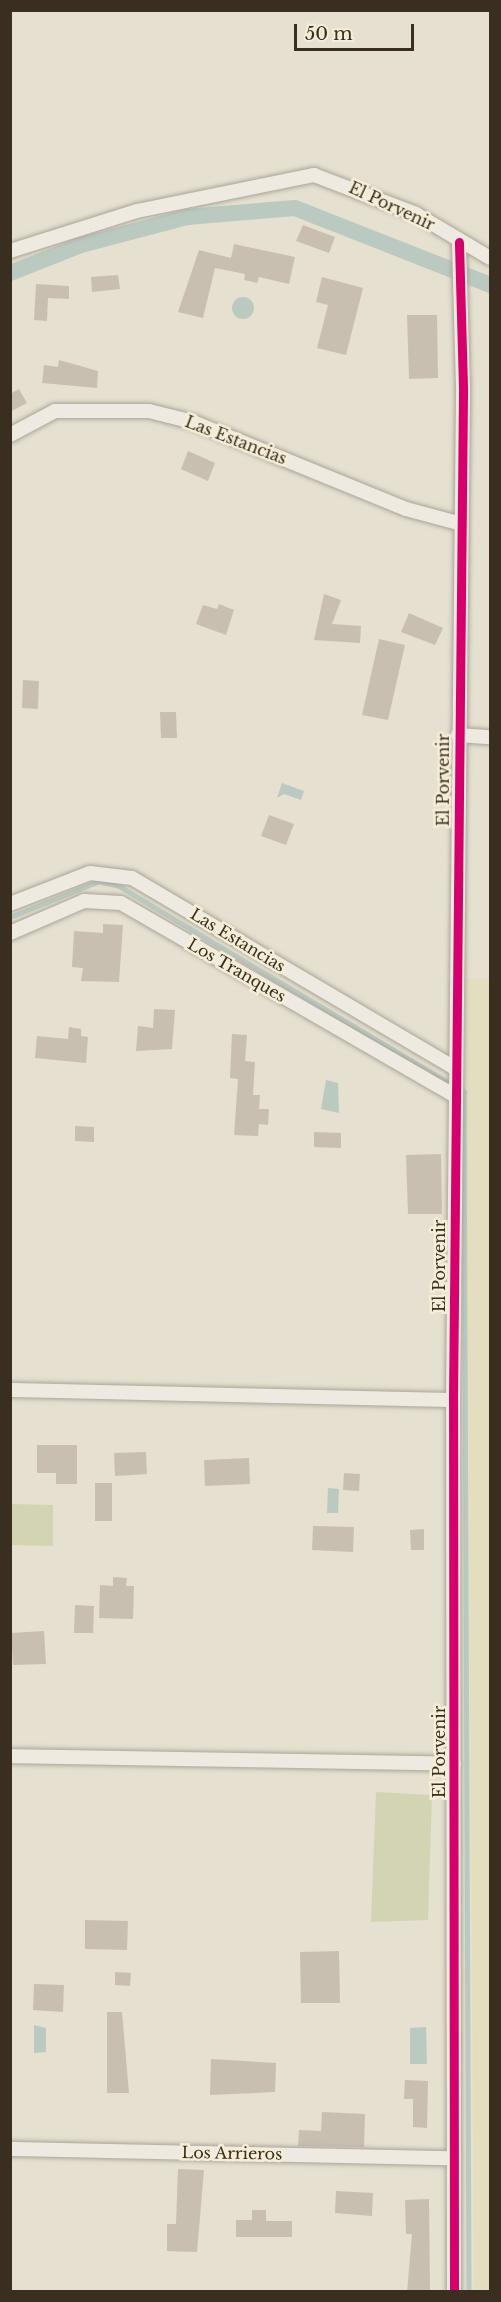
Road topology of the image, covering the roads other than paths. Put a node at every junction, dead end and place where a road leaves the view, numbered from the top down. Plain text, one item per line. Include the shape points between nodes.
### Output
1 (459, 242) junction
2 (10, 251) edge
3 (490, 258) edge
4 (10, 435) edge
5 (458, 523) junction
6 (458, 735) junction
7 (490, 737) edge
8 (10, 904) edge
9 (10, 933) edge
10 (455, 1068) junction
11 (455, 1096) junction
12 (10, 1390) edge
13 (453, 1400) junction
14 (10, 1756) edge
15 (454, 1764) junction
16 (10, 2149) edge
17 (454, 2158) junction
18 (454, 2292) edge

1 - 2 street, El Porvenir via 400,207 334,179 303,175 105,219
1 - 3 street
1 - 5 street, El Porvenir via 462,286
4 - 5 street, Las Estancias via 55,411 149,411 193,422 406,509
5 - 6 street, El Porvenir
6 - 7 street
6 - 10 street, El Porvenir
8 - 10 street, Las Estancias via 90,873 132,878
9 - 11 street, Los Tranques via 84,901 121,903
10 - 11 street, El Porvenir
11 - 13 street, El Porvenir
12 - 13 street
13 - 15 street, El Porvenir
14 - 15 street
15 - 17 street, El Porvenir
16 - 17 street, Los Arrieros
17 - 18 street, El Porvenir

